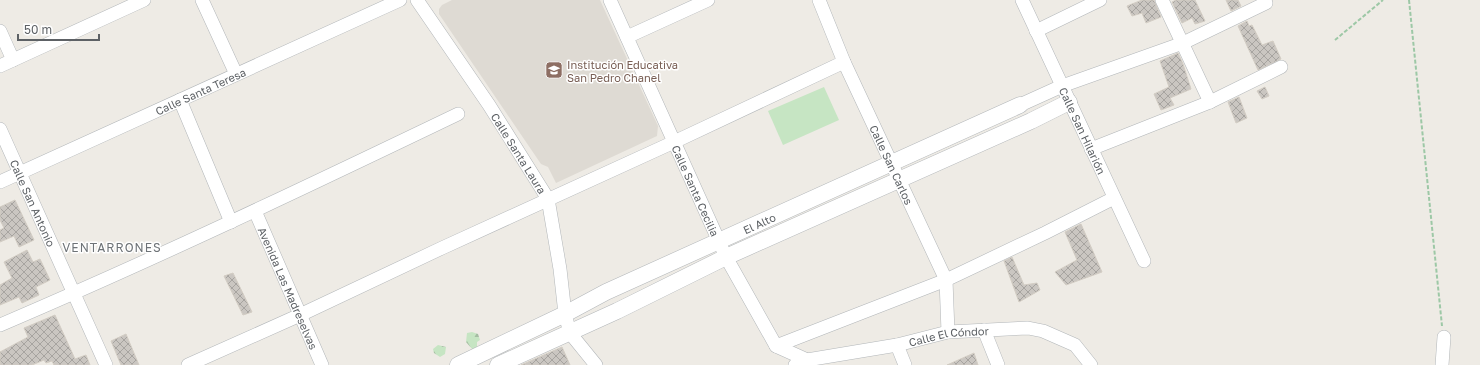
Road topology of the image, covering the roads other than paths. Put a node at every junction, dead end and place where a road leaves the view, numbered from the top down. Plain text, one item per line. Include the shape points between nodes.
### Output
1 (144, 0) edge
2 (202, 0) edge
3 (400, 0) edge
4 (417, 0) edge
5 (610, 0) edge
6 (708, 0) edge
7 (819, 0) edge
8 (1100, 0) edge
9 (1162, 0) edge
10 (1024, 1) edge
11 (1266, 3) dead end
12 (0, 31) edge
13 (1036, 31) junction
14 (626, 37) junction
15 (1183, 43) junction
16 (13, 60) junction
17 (844, 62) junction
18 (0, 66) edge
19 (1281, 67) dead end
20 (236, 74) junction
21 (1062, 86) junction
22 (180, 100) junction
23 (1069, 102) junction
24 (1210, 102) junction
25 (1020, 105) joint
26 (458, 114) dead end
27 (0, 129) edge
28 (674, 142) junction
29 (1091, 149) junction
30 (892, 163) junction
31 (19, 173) junction
32 (900, 179) junction
33 (0, 182) edge
34 (1114, 198) junction
35 (548, 199) junction
36 (255, 211) junction
37 (231, 222) junction
38 (719, 241) junction
39 (726, 257) junction
40 (1144, 261) dead end
41 (946, 280) junction
42 (74, 293) junction
43 (565, 314) junction
44 (300, 315) junction
45 (0, 325) edge
46 (984, 330) junction
47 (570, 332) junction
48 (948, 332) junction
49 (1444, 337) road end
50 (897, 345) junction
51 (776, 346) junction
52 (808, 363) edge
53 (106, 365) edge
54 (188, 365) edge
55 (322, 365) edge
56 (458, 365) edge
57 (498, 365) edge
58 (596, 365) edge
59 (795, 365) edge
60 (905, 365) edge
61 (998, 365) edge
62 (1091, 365) edge
63 (1442, 365) edge

1 - 16 street
2 - 20 street
3 - 20 street, Calle Santa Teresa
4 - 35 street, Calle Santa Laura via 488,104
5 - 14 street, Calle Santa Cecilia
6 - 14 street
7 - 17 street, Calle San Carlos
8 - 13 street
9 - 15 street
10 - 13 street, Calle San Hilarión
11 - 15 street, El Alto
12 - 16 street
13 - 21 street, Calle San Hilarión
14 - 28 street, Calle Santa Cecilia
15 - 21 street, El Alto
15 - 24 street
16 - 18 street
17 - 28 street
17 - 30 street, Calle San Carlos
19 - 24 street
20 - 22 street, Calle Santa Teresa
21 - 23 street, Calle San Hilarión
21 - 25 street, El Alto
22 - 31 street, Calle Santa Teresa
22 - 37 street
23 - 29 street, Calle San Hilarión
23 - 32 street, El Alto
24 - 29 street
25 - 30 street, El Alto
26 - 36 street
27 - 31 street, Calle San Antonio
28 - 35 street
28 - 38 street, Calle Santa Cecilia
29 - 34 street, Calle San Hilarión
30 - 32 street, Calle San Carlos
30 - 38 street, El Alto
31 - 33 street, Calle Santa Teresa
31 - 42 street, Calle San Antonio
32 - 39 street, El Alto
32 - 41 street, Calle San Carlos
34 - 40 street, Calle San Hilarión
34 - 41 street
35 - 43 street, Calle Santa Laura
35 - 44 street
36 - 37 street
36 - 44 street, Avenida Las Madreselvas
37 - 42 street
38 - 39 street, Calle Santa Cecilia
38 - 43 street, El Alto via 606,292
39 - 47 street, El Alto
39 - 51 street, Calle Santa Cecilia
41 - 48 street, Calle San Carlos
41 - 51 street
42 - 45 street
42 - 53 street, Calle San Antonio
43 - 47 street, Calle Santa Laura
43 - 56 street, El Alto
44 - 54 street
44 - 55 street, Avenida Las Madreselvas
46 - 48 street, Calle El Cóndor
46 - 61 street
46 - 62 street, Calle El Cóndor via 1043,330 1075,345
47 - 57 street, El Alto
47 - 58 street, Calle Santa Laura
48 - 50 street, Calle El Cóndor
49 - 63 street
50 - 52 street, Calle El Cóndor
50 - 60 street
51 - 52 street
52 - 59 street, Calle El Cóndor

